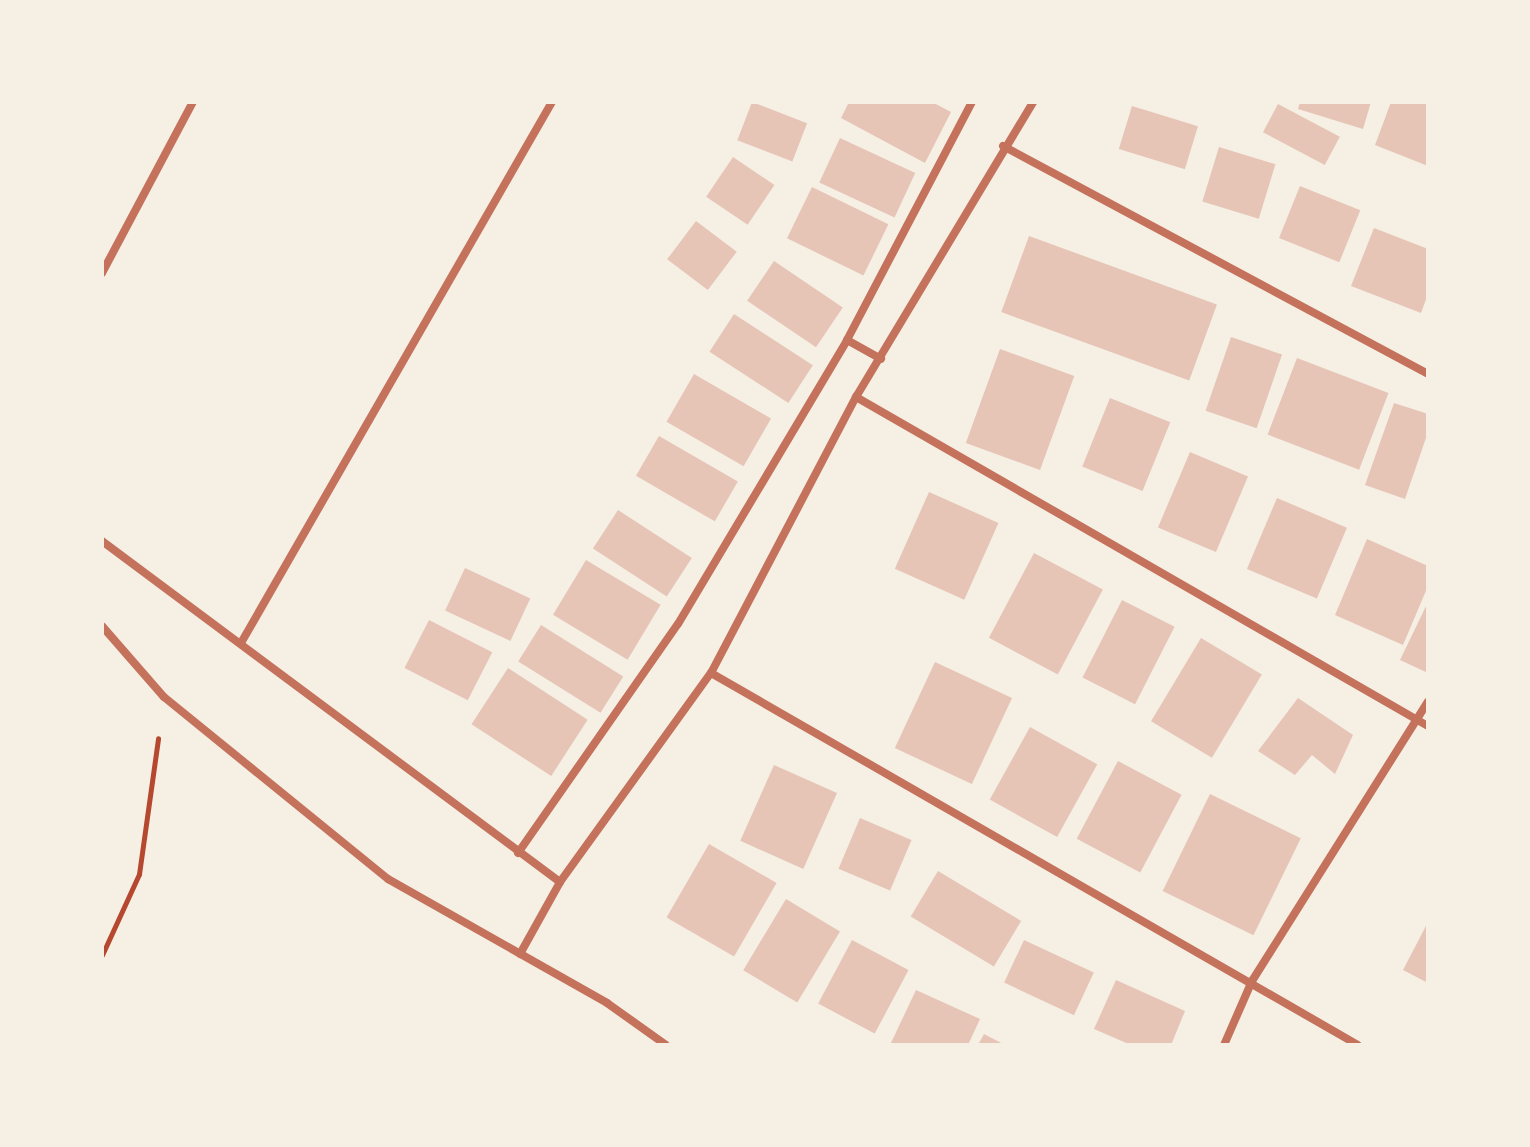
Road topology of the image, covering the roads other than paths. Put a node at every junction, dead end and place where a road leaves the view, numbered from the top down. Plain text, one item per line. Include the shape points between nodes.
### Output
1 (193, 102) edge
2 (552, 102) edge
3 (972, 102) edge
4 (1033, 102) edge
5 (1003, 146) junction
6 (102, 273) edge
7 (847, 340) junction
8 (881, 359) junction
9 (1428, 374) edge
10 (856, 397) junction
11 (102, 541) edge
12 (102, 626) edge
13 (241, 643) junction
14 (711, 673) junction
15 (1428, 702) edge
16 (1418, 720) junction
17 (1428, 726) edge
18 (518, 853) junction
19 (560, 882) junction
20 (520, 954) junction
21 (1252, 981) junction
22 (666, 1045) edge
23 (1224, 1045) edge
24 (1358, 1045) edge

1 - 6 street
2 - 13 street
3 - 7 street
4 - 5 street
5 - 8 street
5 - 9 street
7 - 8 street
7 - 18 street via 678,624
8 - 10 street
10 - 14 street
10 - 16 street
11 - 13 street
12 - 20 street via 164,697 388,879
13 - 18 street
14 - 19 street
14 - 21 street
15 - 16 street
16 - 17 street
16 - 21 street
18 - 19 street
19 - 20 street
20 - 22 street via 607,1003
21 - 23 street
21 - 24 street

